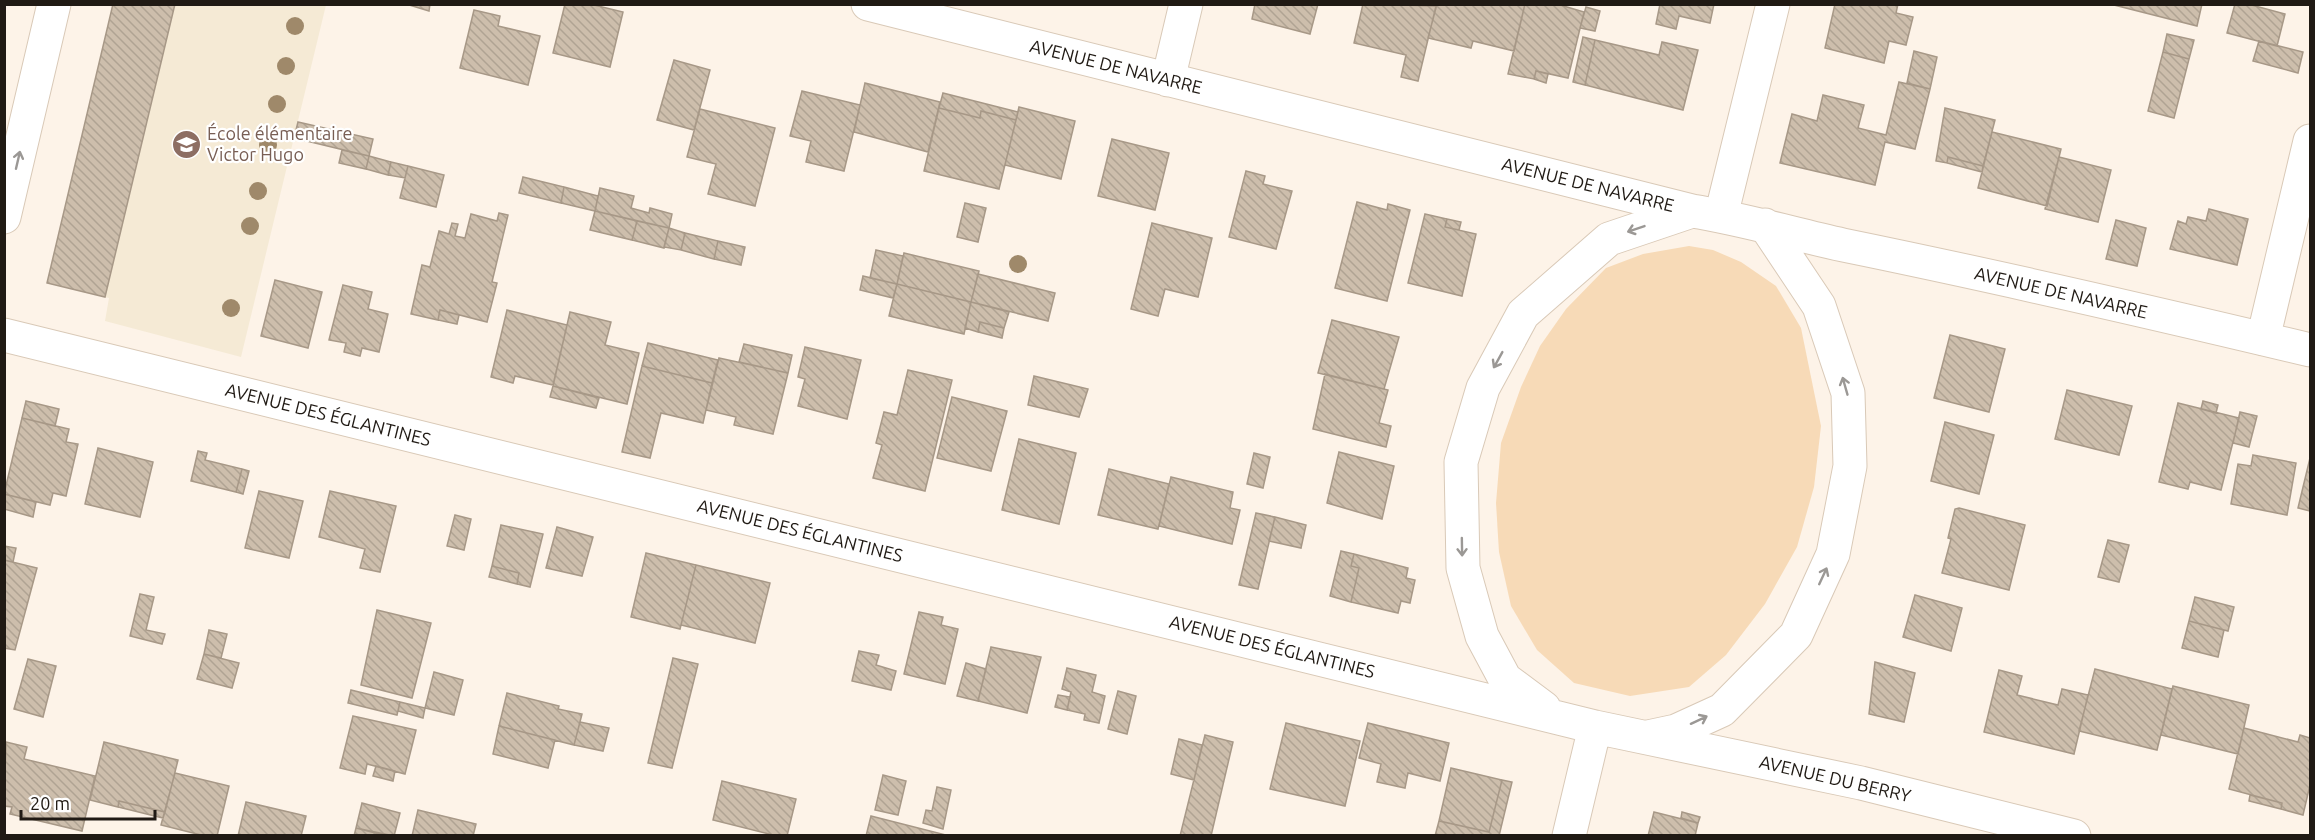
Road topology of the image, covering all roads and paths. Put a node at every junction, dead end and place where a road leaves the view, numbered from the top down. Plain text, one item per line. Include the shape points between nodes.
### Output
1 (54, 4) edge
2 (868, 4) edge
3 (1186, 4) edge
4 (1773, 4) edge
5 (1168, 80) junction
6 (2310, 141) edge
7 (1706, 213) junction
8 (4, 217) edge
9 (1765, 225) junction
10 (4, 335) edge
11 (2263, 339) junction
12 (2310, 350) edge
13 (1556, 717) junction
14 (1595, 727) junction
15 (1644, 738) junction
16 (1569, 836) edge
17 (2074, 836) edge

8 -> 1 street
2 - 5 street, AVENUE DE NAVARRE
3 - 5 street
4 - 7 street
5 - 7 street, AVENUE DE NAVARRE
6 - 11 street
7 - 9 street, AVENUE DE NAVARRE
7 -> 13 street via 1609,239 1523,314 1483,388 1461,462 1463,568 1482,636 1505,679
9 - 11 street, AVENUE DE NAVARRE
15 -> 9 street via 1676,731 1722,710 1796,635 1833,554 1850,466 1848,393 1819,306
10 - 13 street, AVENUE DES ÉGLANTINES
11 - 12 street, AVENUE DE NAVARRE
13 - 14 street, AVENUE DES ÉGLANTINES
14 - 15 street, AVENUE DU BERRY
14 - 16 street
15 - 17 street, AVENUE DU BERRY via 1861,783

